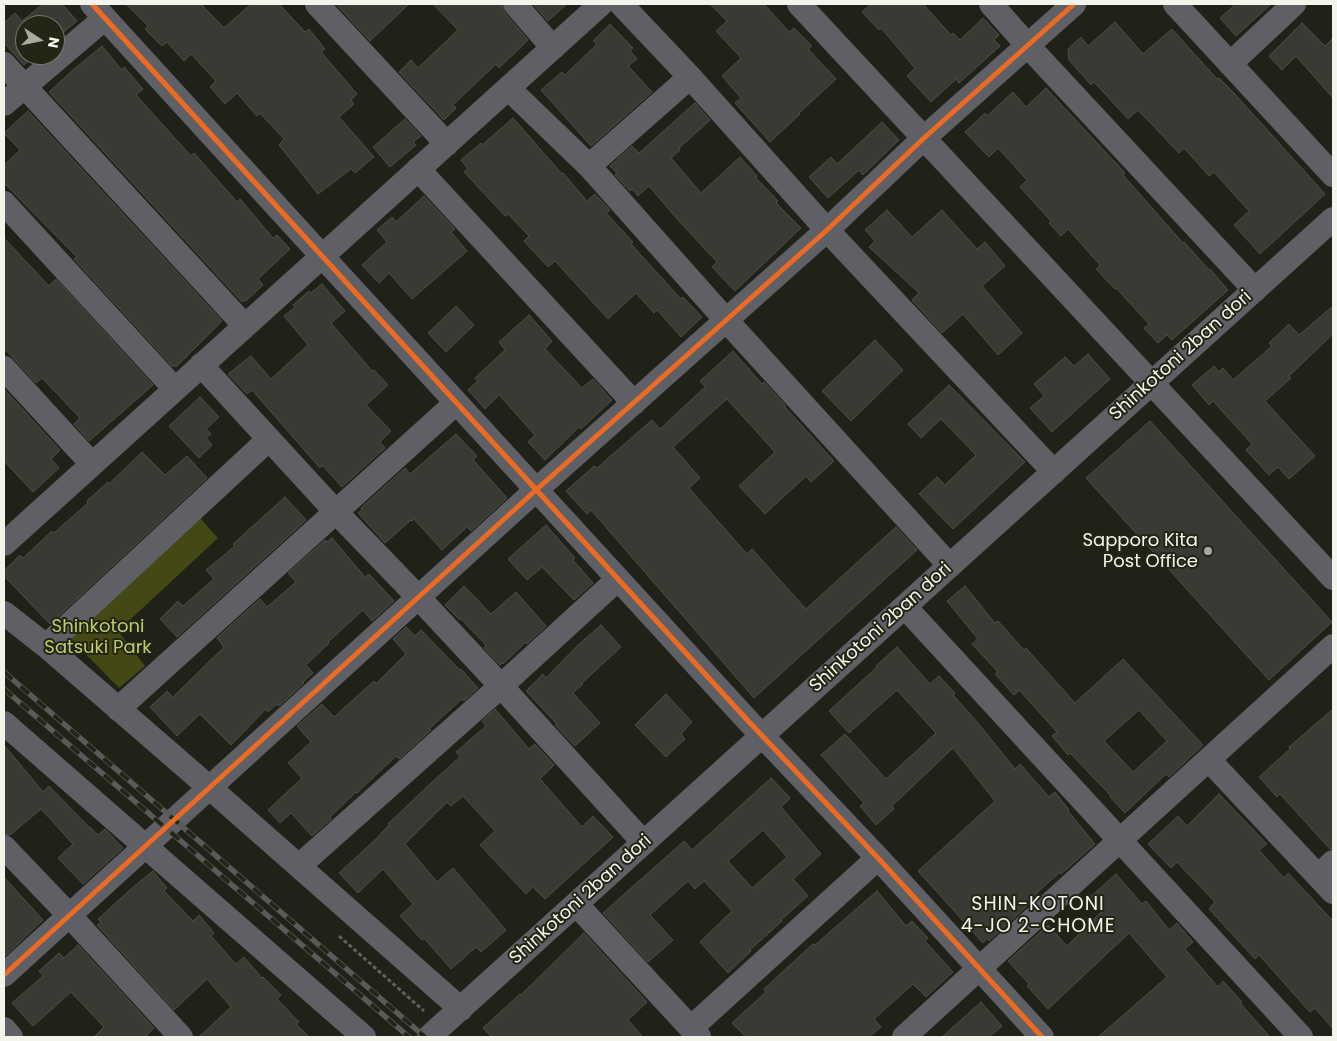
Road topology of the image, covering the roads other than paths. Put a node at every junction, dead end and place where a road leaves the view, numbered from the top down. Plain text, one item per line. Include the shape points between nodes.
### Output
1 (317, 4) edge
2 (514, 4) edge
3 (601, 4) edge
4 (621, 4) edge
5 (799, 4) edge
6 (991, 4) edge
7 (1074, 4) edge
8 (1175, 4) edge
9 (1294, 4) edge
10 (99, 11) edge
11 (1028, 46) junction
12 (553, 48) junction
13 (4, 64) edge
14 (1230, 64) junction
15 (690, 78) junction
16 (25, 86) junction
17 (508, 88) junction
18 (4, 104) edge
19 (924, 138) junction
20 (447, 144) junction
21 (589, 166) junction
22 (418, 169) junction
23 (1333, 175) edge
24 (4, 203) edge
25 (1333, 219) edge
26 (827, 230) junction
27 (322, 256) junction
28 (1255, 290) junction
29 (726, 320) junction
30 (245, 326) junction
31 (202, 365) junction
32 (4, 368) edge
33 (1152, 383) junction
34 (175, 389) junction
35 (634, 402) junction
36 (456, 403) junction
37 (269, 439) junction
38 (92, 464) junction
39 (1054, 472) junction
40 (536, 490) junction
41 (336, 512) junction
42 (4, 544) edge
43 (950, 566) junction
44 (1333, 578) edge
45 (618, 579) junction
46 (419, 598) junction
47 (905, 607) junction
48 (4, 613) edge
49 (46, 646) junction
50 (1333, 646) edge
51 (501, 686) junction
52 (118, 709) junction
53 (4, 724) edge
54 (762, 736) junction
55 (1209, 760) junction
56 (210, 788) junction
57 (1121, 841) junction
58 (644, 843) junction
59 (145, 846) junction
60 (4, 847) edge
61 (878, 858) junction
62 (299, 866) junction
63 (1328, 877) edge
64 (576, 904) junction
65 (69, 916) junction
66 (979, 969) junction
67 (4, 975) edge
68 (461, 1009) junction
69 (4, 1029) edge
70 (695, 1033) edge
71 (11, 1037) edge
72 (181, 1037) edge
73 (364, 1037) edge
74 (429, 1037) edge
75 (904, 1037) edge
76 (1042, 1037) edge
77 (1301, 1037) edge

1 - 20 street
2 - 12 street
3 - 12 street
4 - 15 street
5 - 19 street
6 - 11 street
7 - 11 street
8 - 14 street
9 - 14 street
10 - 16 street
10 - 27 street
11 - 19 street
11 - 28 street
12 - 17 street
13 - 16 street
14 - 23 street
15 - 21 street
15 - 26 street
16 - 18 street
16 - 30 street
17 - 20 street
17 - 21 street
19 - 26 street
19 - 33 street
20 - 22 street
21 - 29 street
22 - 27 street
22 - 35 street
24 - 34 street
25 - 28 street, Shinkotoni 2ban dori
26 - 29 street
26 - 39 street
27 - 30 street
27 - 36 street
28 - 33 street, Shinkotoni 2ban dori
29 - 35 street
29 - 43 street
30 - 31 street
31 - 34 street
31 - 37 street
32 - 38 street
33 - 39 street, Shinkotoni 2ban dori
33 - 44 street
34 - 38 street
35 - 40 street
36 - 40 street
36 - 41 street
37 - 41 street
37 - 49 street
38 - 42 street
39 - 43 street, Shinkotoni 2ban dori
40 - 45 street
40 - 46 street
41 - 46 street
41 - 52 street
43 - 47 street, Shinkotoni 2ban dori
45 - 51 street
45 - 54 street
46 - 51 street
46 - 56 street
47 - 54 street, Shinkotoni 2ban dori
47 - 57 street
48 - 49 street
49 - 52 street
50 - 55 street
51 - 58 street
51 - 62 street
52 - 56 street
53 - 59 street
54 - 58 street, Shinkotoni 2ban dori
54 - 61 street
55 - 57 street
55 - 63 street
56 - 59 street
56 - 62 street
57 - 66 street
57 - 77 street
58 - 64 street, Shinkotoni 2ban dori
59 - 65 street
59 - 73 street
60 - 65 street
61 - 66 street
61 - 70 street
62 - 68 street
64 - 68 street, Shinkotoni 2ban dori
64 - 70 street
65 - 67 street
65 - 72 street
66 - 75 street
66 - 76 street
68 - 74 street, Shinkotoni 2ban dori
69 - 71 street

